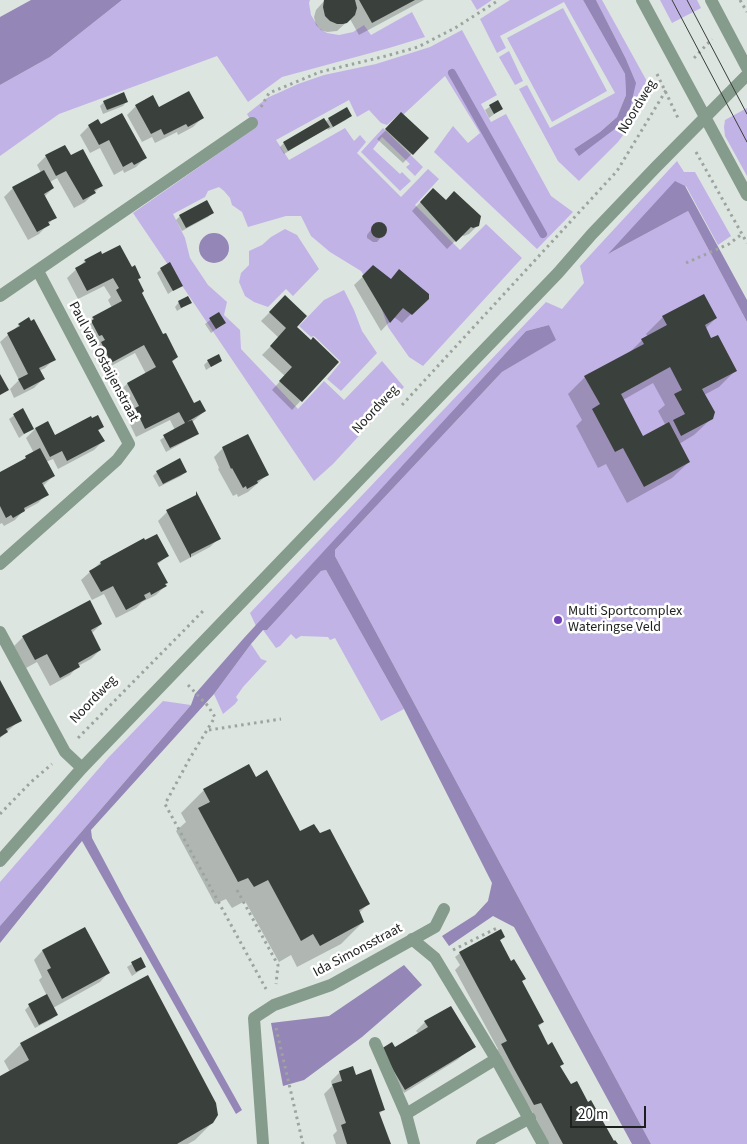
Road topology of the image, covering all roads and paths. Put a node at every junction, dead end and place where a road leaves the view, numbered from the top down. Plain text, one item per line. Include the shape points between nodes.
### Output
1 (499, 0) edge
2 (642, 0) edge
3 (711, 0) edge
4 (740, 0) edge
5 (745, 6) edge
6 (747, 12) edge
7 (725, 25) junction
8 (747, 68) edge
9 (681, 70) junction
10 (747, 75) edge
11 (665, 92) junction
12 (705, 117) junction
13 (252, 123) joint
14 (687, 136) junction
15 (747, 195) edge
16 (742, 234) junction
17 (747, 243) edge
18 (686, 263) dead end
19 (38, 270) junction
20 (0, 296) edge
21 (398, 408) dead end
22 (0, 564) edge
23 (208, 606) dead end
24 (0, 632) edge
25 (193, 689) dead end
26 (280, 719) dead end
27 (208, 730) junction
28 (65, 752) junction
29 (82, 768) junction
30 (0, 814) edge
31 (0, 861) edge
32 (238, 890) dead end
33 (444, 909) dead end
34 (497, 928) dead end
35 (412, 939) junction
36 (435, 958) junction
37 (274, 1005) junction
38 (274, 1018) dead end
39 (375, 1043) dead end
40 (496, 1058) junction
41 (406, 1114) junction
42 (530, 1118) junction
43 (263, 1144) edge
44 (303, 1144) edge
45 (414, 1144) edge
46 (482, 1144) edge
47 (543, 1144) edge

1 - 13 path via 455,28 418,46 320,72 269,93
2 - 9 street
3 - 7 street
4 - 5 path
5 - 6 path
5 - 7 path, Noordweg
7 - 8 street
7 - 9 path, Noordweg
9 - 11 path, Noordweg
9 - 12 street
10 - 12 street
11 - 14 path
11 - 21 path, Noordweg via 617,171
12 - 14 street
12 - 15 street
13 - 19 street
14 - 16 path
14 - 29 street
16 - 17 path
16 - 18 path
19 - 20 street
19 - 22 street, Paul van Ostaijenstraat via 129,444 117,460
23 - 28 path, Noordweg
24 - 28 street
25 - 27 path via 216,717
26 - 27 path
27 - 37 path via 165,804
28 - 29 street
28 - 30 path, Noordweg
29 - 31 street
32 - 37 path via 278,965
33 - 35 street, Ida Simonsstraat via 434,927
34 - 36 path
35 - 36 street
35 - 37 street, Ida Simonsstraat via 331,985
36 - 40 street
37 - 43 street, Ida Simonsstraat via 254,1018
38 - 44 path
39 - 41 street
40 - 41 street
40 - 42 street
41 - 45 street
42 - 46 street
42 - 47 street

